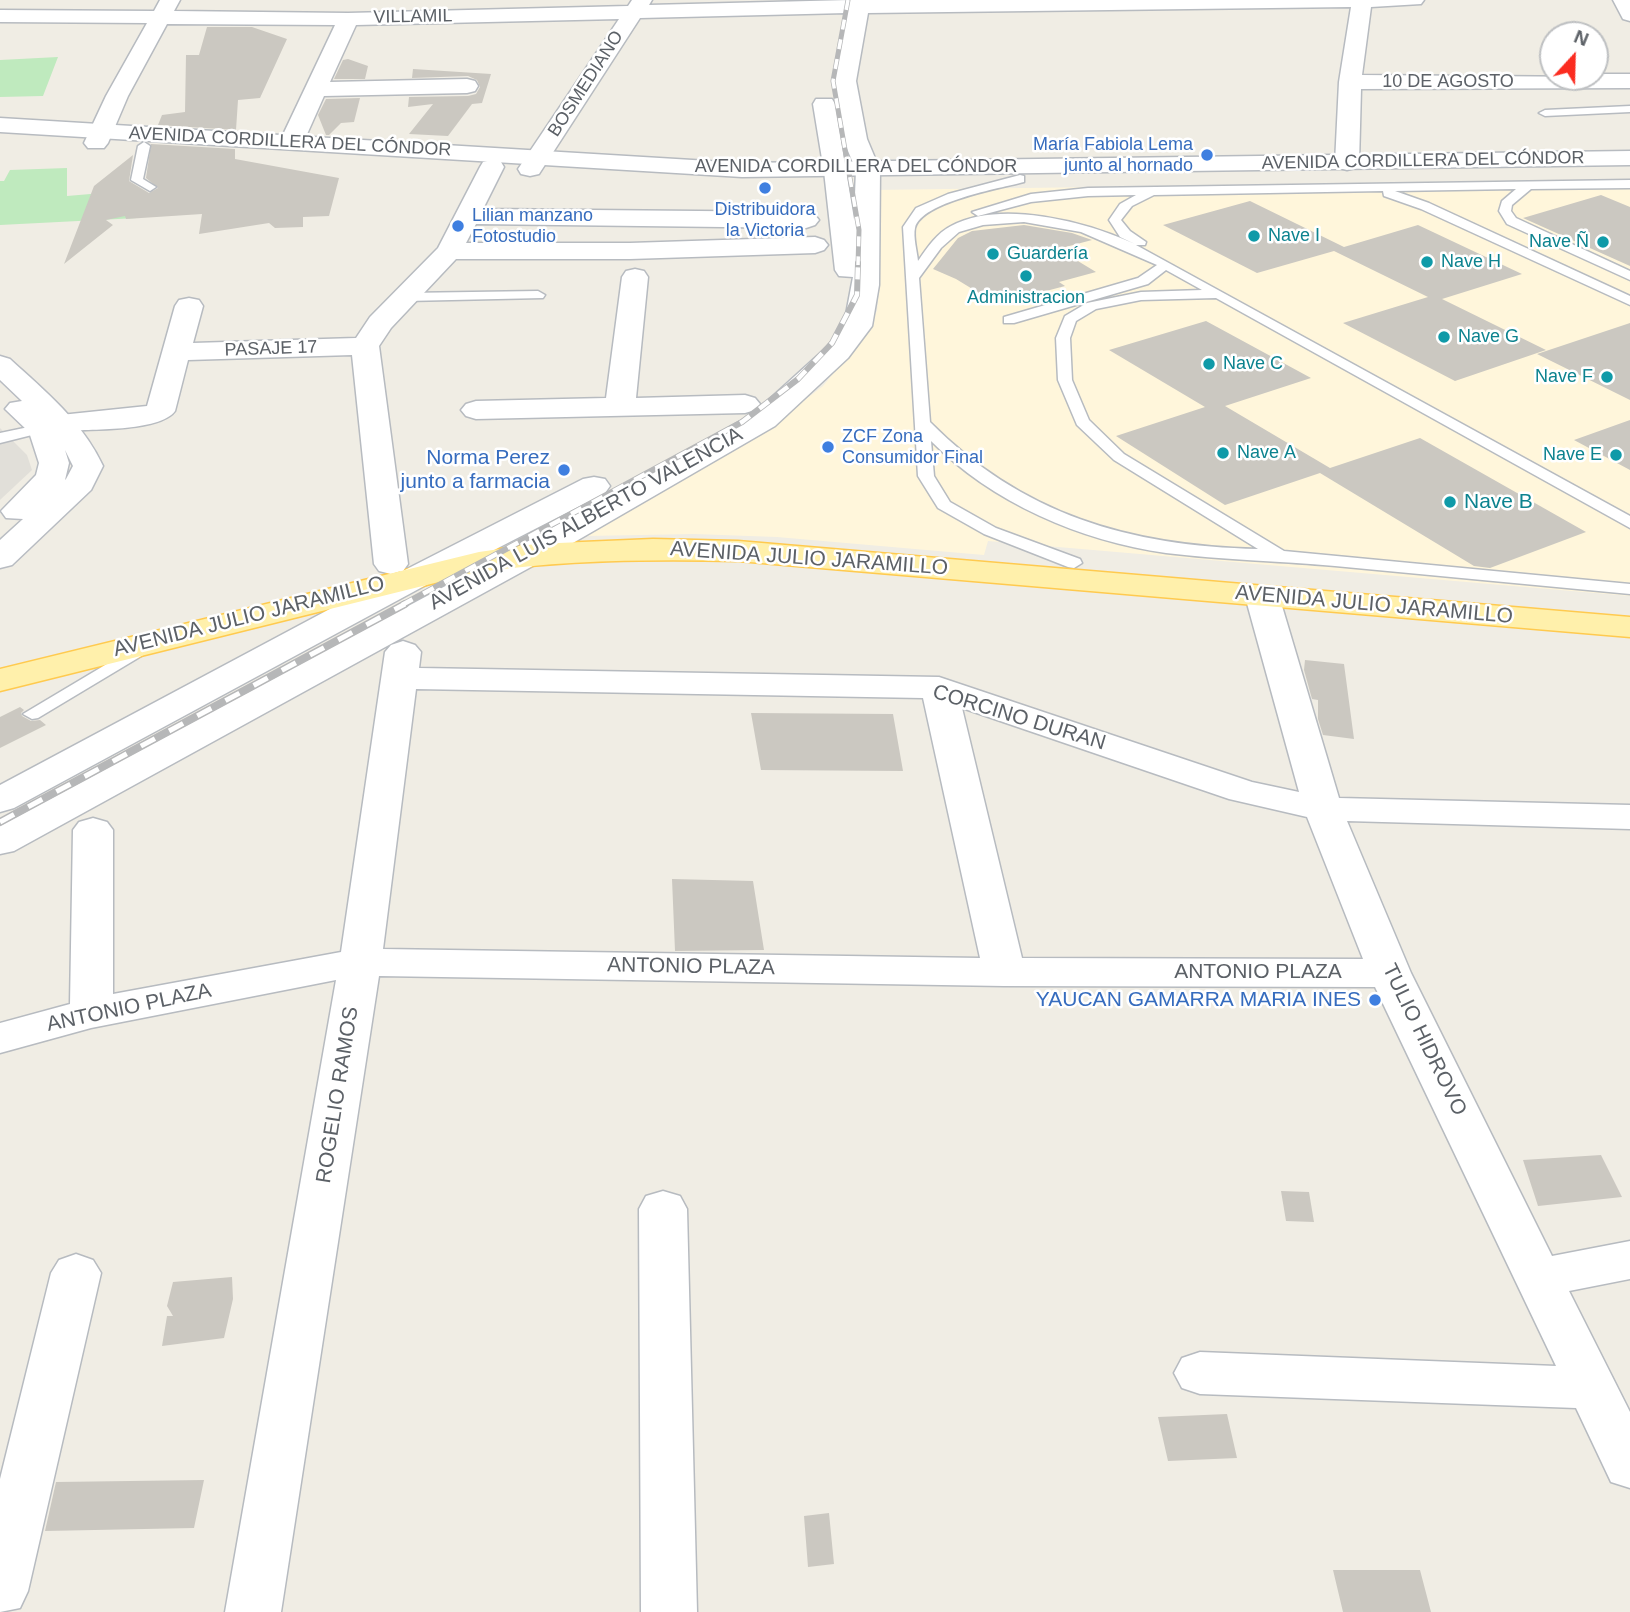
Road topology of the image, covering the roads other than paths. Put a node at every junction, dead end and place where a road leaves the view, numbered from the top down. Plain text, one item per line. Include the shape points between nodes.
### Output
1 (1349, 0) edge
2 (1414, 0) edge
3 (1623, 0) edge
4 (1362, 1) edge
5 (848, 4) edge
6 (637, 7) edge
7 (164, 9) edge
8 (1630, 15) edge
9 (0, 16) edge
10 (348, 19) junction
11 (830, 31) dead end
12 (820, 79) dead end
13 (1630, 81) edge
14 (1350, 82) junction
15 (467, 86) dead end
16 (317, 89) junction
17 (1630, 109) edge
18 (1545, 113) dead end
19 (0, 125) edge
20 (0, 137) edge
21 (98, 137) junction
22 (292, 141) junction
23 (144, 146) junction
24 (1630, 158) edge
25 (534, 163) junction
26 (1347, 163) junction
27 (492, 167) junction
28 (1630, 172) edge
29 (836, 176) junction
30 (869, 176) junction
31 (1020, 179) junction
32 (1527, 179) junction
33 (1630, 184) edge
34 (150, 187) dead end
35 (1353, 188) junction
36 (1167, 190) junction
37 (467, 216) junction
38 (806, 220) dead end
39 (954, 229) junction
40 (815, 245) dead end
41 (449, 251) junction
42 (1165, 264) junction
43 (1630, 275) edge
44 (635, 277) dead end
45 (912, 279) junction
46 (1214, 294) junction
47 (538, 295) dead end
48 (406, 297) junction
49 (1630, 301) edge
50 (189, 306) dead end
51 (1009, 320) dead end
52 (365, 346) junction
53 (176, 352) junction
54 (0, 365) edge
55 (0, 392) edge
56 (745, 404) junction
57 (620, 407) junction
58 (476, 410) dead end
59 (922, 423) junction
60 (52, 425) junction
61 (0, 438) edge
62 (1630, 508) edge
63 (1630, 523) edge
64 (0, 526) edge
65 (480, 547) junction
66 (541, 547) junction
67 (1280, 556) junction
68 (0, 558) edge
69 (1074, 563) junction
70 (405, 586) junction
71 (1629, 593) edge
72 (1262, 596) junction
73 (1630, 627) edge
74 (155, 640) junction
75 (0, 661) edge
76 (399, 678) junction
77 (0, 680) edge
78 (939, 688) junction
79 (32, 714) dead end
80 (0, 800) edge
81 (1323, 809) junction
82 (1630, 817) edge
83 (93, 830) dead end
84 (0, 842) edge
85 (360, 962) junction
86 (1004, 972) junction
87 (1390, 973) junction
88 (91, 1013) junction
89 (0, 1038) edge
90 (663, 1209) dead end
91 (1630, 1260) edge
92 (76, 1273) dead end
93 (1538, 1278) junction
94 (1200, 1373) dead end
95 (1592, 1388) junction
96 (1630, 1466) edge
97 (0, 1591) edge
98 (253, 1612) edge
99 (670, 1612) edge

1 - 4 street, VILLAMIL
1 - 5 street, VILLAMIL
2 - 4 street, VILLAMIL
3 - 8 street
4 - 14 street
5 - 6 street, VILLAMIL
5 - 11 street
5 - 30 street, AVENIDA LUIS ALBERTO VALENCIA via 845,81 855,139
6 - 10 street, VILLAMIL
6 - 25 street, BOSMEDIANO
7 - 9 street, VILLAMIL
7 - 10 street, VILLAMIL
7 - 21 street
10 - 16 street
12 - 29 street, AVENIDA LUIS ALBERTO VALENCIA
13 - 14 street, 10 DE AGOSTO
14 - 26 street
15 - 16 street
16 - 22 street
17 - 18 lane
19 - 21 street, AVENIDA CORDILLERA DEL CÓNDOR
20 - 21 street, AVENIDA CORDILLERA DEL CÓNDOR
21 - 22 street, AVENIDA CORDILLERA DEL CÓNDOR
21 - 23 street, AVENIDA CORDILLERA DEL CÓNDOR
22 - 25 street, AVENIDA CORDILLERA DEL CÓNDOR
23 - 27 street, AVENIDA CORDILLERA DEL CÓNDOR
23 - 34 lane via 137,180
24 - 26 street, AVENIDA CORDILLERA DEL CÓNDOR
25 - 27 street, AVENIDA CORDILLERA DEL CÓNDOR
25 - 29 street, AVENIDA CORDILLERA DEL CÓNDOR via 733,181
26 - 30 street, AVENIDA CORDILLERA DEL CÓNDOR
27 - 37 street
28 - 32 street, AVENIDA CORDILLERA DEL CÓNDOR
29 - 30 street, AVENIDA CORDILLERA DEL CÓNDOR
29 - 56 street, AVENIDA LUIS ALBERTO VALENCIA via 850,285 820,345 785,379
30 - 31 street, AVENIDA CORDILLERA DEL CÓNDOR
30 - 66 street, AVENIDA LUIS ALBERTO VALENCIA via 866,285 858,326 838,352 764,420
31 - 32 street, AVENIDA CORDILLERA DEL CÓNDOR
31 - 45 lane via 952,197 920,211 909,227
32 - 33 lane
32 - 35 lane via 1452,187
32 - 43 lane via 1506,204 1511,221
35 - 36 lane
35 - 49 lane via 1396,195 1425,206
36 - 39 lane via 1031,198 976,212
36 - 62 lane via 1120,208 1115,220 1125,234
37 - 38 street
37 - 41 street
39 - 42 lane via 1019,218 1068,223 1104,234
39 - 45 lane
40 - 41 street
41 - 48 street
42 - 46 lane
42 - 51 lane via 1143,281
44 - 57 street
45 - 59 lane
46 - 63 lane
46 - 67 lane via 1141,296 1092,306 1070,319 1063,338 1065,380 1082,422 1119,457
47 - 48 lane
48 - 52 street
50 - 53 street
52 - 53 street, PASAJE 17
52 - 70 street, ROGELIO RAMOS
53 - 60 street via 160,411 149,416
54 - 60 street
55 - 60 street
56 - 57 street
56 - 65 street, AVENIDA LUIS ALBERTO VALENCIA
57 - 58 street
59 - 67 lane via 943,448 990,484 1041,510 1125,540 1199,552
59 - 69 lane via 926,476 944,505 990,531
60 - 61 lane
60 - 64 street via 51,478
60 - 68 street via 81,449 88,466 80,483
65 - 66 main road, AVENIDA JULIO JARAMILLO
65 - 70 main road, AVENIDA JULIO JARAMILLO
66 - 69 main road, AVENIDA JULIO JARAMILLO via 694,534
66 - 70 street, AVENIDA LUIS ALBERTO VALENCIA
66 - 72 main road, AVENIDA JULIO JARAMILLO via 738,551
67 - 71 lane
69 - 71 main road, AVENIDA JULIO JARAMILLO
70 - 74 main road, AVENIDA JULIO JARAMILLO
70 - 75 main road, AVENIDA JULIO JARAMILLO
70 - 76 street, ROGELIO RAMOS
70 - 80 street, AVENIDA LUIS ALBERTO VALENCIA
70 - 84 street, AVENIDA LUIS ALBERTO VALENCIA
72 - 73 main road, AVENIDA JULIO JARAMILLO
72 - 81 street, TULIO HIDROVO
74 - 77 main road, AVENIDA JULIO JARAMILLO
74 - 79 lane
76 - 78 street, CORCINO DURAN
76 - 85 street, ROGELIO RAMOS
78 - 81 street, CORCINO DURAN via 1242,791
78 - 86 street
81 - 82 street, CORCINO DURAN
81 - 87 street, TULIO HIDROVO
83 - 88 street
85 - 86 street, ANTONIO PLAZA
85 - 88 street, ANTONIO PLAZA
85 - 98 street, ROGELIO RAMOS
86 - 87 street, ANTONIO PLAZA
87 - 93 street, TULIO HIDROVO
88 - 89 street, ANTONIO PLAZA
90 - 99 street
91 - 93 street
92 - 97 street
93 - 95 street, TULIO HIDROVO
94 - 95 street
95 - 96 street, TULIO HIDROVO

